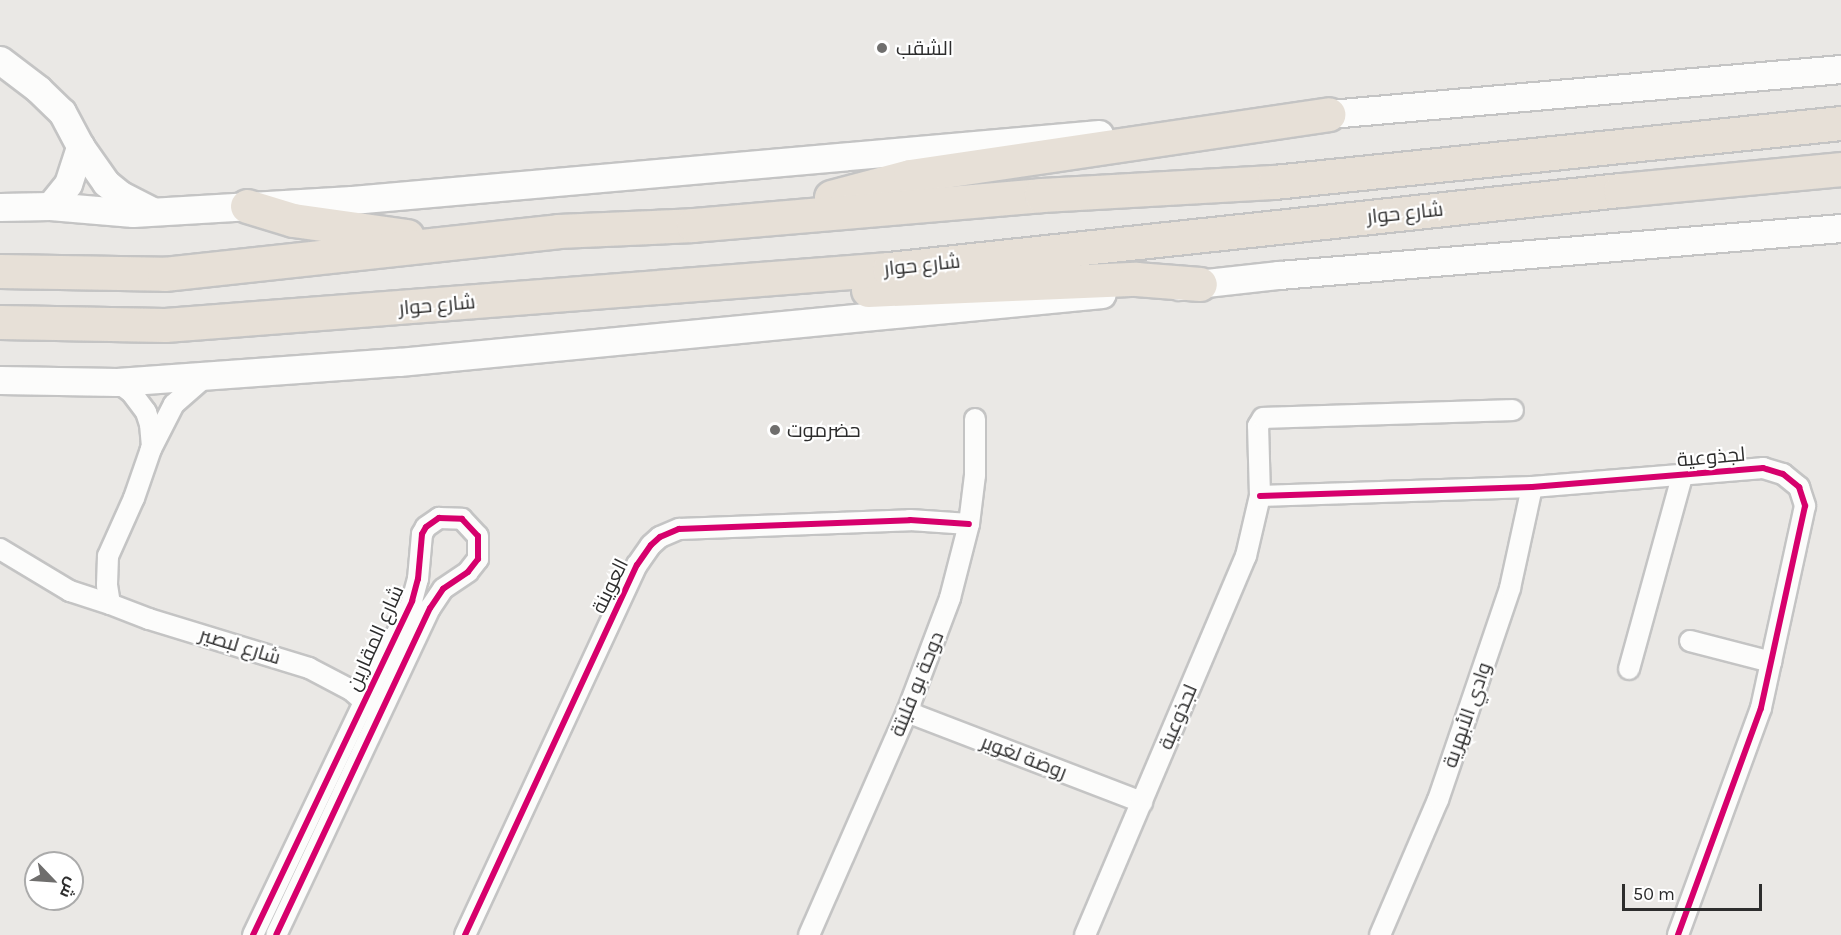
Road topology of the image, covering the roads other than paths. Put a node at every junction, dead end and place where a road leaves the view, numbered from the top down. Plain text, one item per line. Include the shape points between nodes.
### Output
1 (0, 60) edge
2 (1841, 69) edge
3 (1329, 114) junction
4 (1841, 123) edge
5 (80, 146) junction
6 (1841, 169) edge
7 (50, 206) junction
8 (247, 206) junction
9 (0, 207) edge
10 (153, 211) junction
11 (743, 220) junction
12 (1841, 228) edge
13 (453, 243) junction
14 (0, 271) edge
15 (744, 279) junction
16 (1200, 284) junction
17 (0, 322) edge
18 (205, 377) junction
19 (0, 380) edge
20 (117, 382) junction
21 (1513, 410) dead end
22 (975, 419) dead end
23 (152, 449) junction
24 (1683, 476) junction
25 (1532, 487) junction
26 (1260, 496) junction
27 (969, 524) junction
28 (0, 549) edge
29 (110, 604) junction
30 (1690, 641) dead end
31 (1771, 662) junction
32 (1629, 669) dead end
33 (365, 700) junction
34 (907, 712) junction
35 (376, 721) junction
36 (1142, 802) junction
37 (255, 931) edge
38 (276, 935) edge
39 (465, 935) edge
40 (809, 935) edge
41 (1085, 935) edge
42 (1380, 935) edge
43 (1678, 935) edge

1 - 5 main road via 62,112
2 - 3 main road
3 - 8 main road
3 - 11 highway via 910,176
4 - 11 highway via 1274,182 1041,195
5 - 7 main road via 68,184
5 - 10 main road via 106,183
6 - 15 highway, شارع حوار via 889,269
7 - 9 main road
7 - 10 main road
8 - 10 main road
8 - 13 highway via 293,220
11 - 13 highway via 558,231
12 - 16 main road
13 - 14 highway via 164,274
15 - 16 highway via 845,290 1136,279
15 - 17 highway, شارع حوار via 165,325
16 - 18 main road via 668,338
18 - 20 main road
18 - 23 street via 174,404
19 - 20 main road
20 - 23 street via 131,392 146,412
21 - 26 street, لجذوعية via 1263,418 1258,426
22 - 27 street, دوحة بو فليتة via 975,475
23 - 29 street via 108,556
24 - 25 street, لجذوعية
24 - 31 street, لجذوعية via 1762,468 1783,474 1798,487 1805,506
24 - 32 street
25 - 26 street, لجذوعية
25 - 42 street, وادي الأبهرية via 1510,588 1438,800
26 - 36 street, لجذوعية via 1246,556
27 - 34 street, دوحة بو فليتة via 950,598
27 - 39 street, العوينة via 910,520 679,529 660,537 637,565
28 - 29 street, شارع لبصير via 70,591
29 - 33 street, شارع لبصير via 282,658 335,681
30 - 31 street
31 - 43 street, لجذوعية via 1761,708
33 - 35 street
33 - 35 street, شارع المقارين via 412,601 422,534 439,518 462,519 478,536 478,559 435,598
33 - 37 street, شارع المقارين
34 - 36 street, روضة لغوير
34 - 40 street, دوحة بو فليتة
35 - 38 street, شارع المقارين
36 - 41 street, لجذوعية
37 - 38 street

